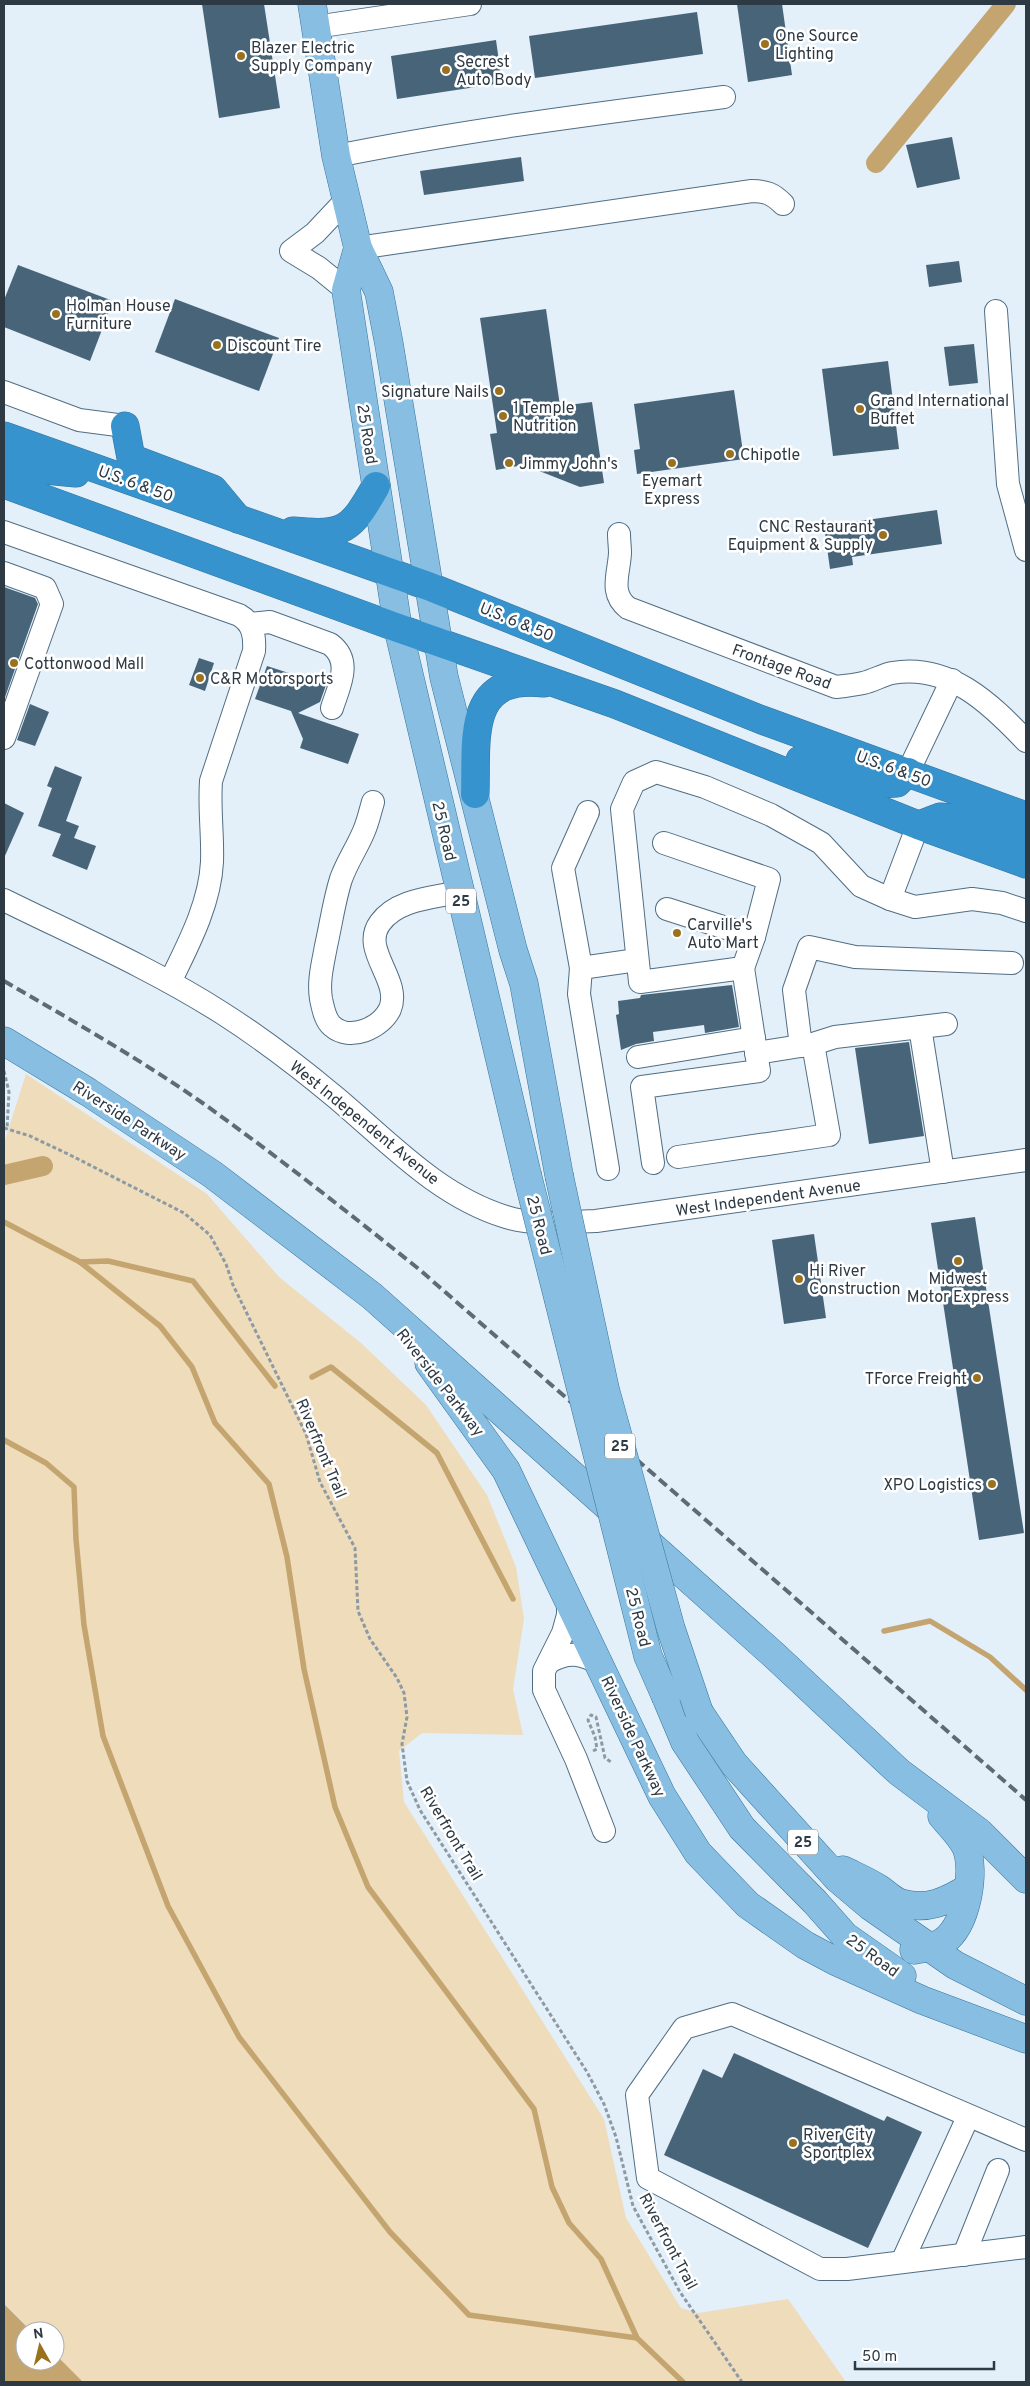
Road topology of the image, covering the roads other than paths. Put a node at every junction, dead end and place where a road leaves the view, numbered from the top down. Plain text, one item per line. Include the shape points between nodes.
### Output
1 (470, 4) edge
2 (313, 15) edge
3 (724, 97) dead end
4 (336, 156) junction
5 (347, 198) junction
6 (783, 204) dead end
7 (358, 248) junction
8 (346, 290) junction
9 (996, 311) dead end
10 (4, 392) edge
11 (125, 426) joint
12 (4, 436) edge
13 (4, 458) edge
14 (118, 477) junction
15 (4, 484) edge
16 (376, 486) junction
17 (252, 524) junction
18 (4, 532) edge
19 (619, 534) dead end
20 (1026, 550) edge
21 (389, 572) junction
22 (4, 573) edge
23 (428, 586) junction
24 (250, 624) junction
25 (398, 628) junction
26 (438, 641) junction
27 (952, 680) junction
28 (615, 704) junction
29 (332, 708) dead end
30 (1022, 727) edge
31 (4, 738) edge
32 (702, 741) junction
33 (908, 772) junction
34 (475, 794) junction
35 (373, 802) dead end
36 (588, 812) dead end
37 (1026, 816) edge
38 (918, 825) junction
39 (1026, 838) edge
40 (664, 843) dead end
41 (1026, 864) edge
42 (459, 892) junction
43 (890, 899) junction
44 (4, 900) edge
45 (667, 909) dead end
46 (1026, 911) edge
47 (754, 937) junction
48 (637, 960) junction
49 (1012, 962) dead end
50 (581, 968) junction
51 (743, 968) junction
52 (170, 982) junction
53 (946, 1024) dead end
54 (920, 1027) junction
55 (4, 1041) edge
56 (807, 1045) junction
57 (755, 1046) junction
58 (638, 1057) dead end
59 (678, 1157) dead end
60 (1026, 1160) edge
61 (654, 1164) dead end
62 (608, 1169) dead end
63 (943, 1172) junction
64 (372, 1296) junction
65 (568, 1597) junction
66 (549, 1662) junction
67 (600, 1664) junction
68 (899, 1772) junction
69 (604, 1831) dead end
70 (798, 1837) junction
71 (1026, 1880) edge
72 (968, 1888) junction
73 (815, 1902) junction
74 (930, 1947) junction
75 (1026, 2001) edge
76 (1026, 2038) edge
77 (968, 2117) junction
78 (1026, 2140) edge
79 (998, 2170) dead end
80 (1025, 2244) edge
81 (964, 2255) junction
82 (902, 2262) junction

1 - 2 street
2 - 4 main road, 25 Road / 25
3 - 4 street via 528,122
4 - 5 main road, 25 Road / 25
5 - 7 main road, 25 Road / 25
5 - 8 street via 315,233 291,251
6 - 7 street via 774,195 752,191
7 - 8 main road, 25 Road / 25
7 - 23 main road, 25 Road / 25 via 379,292
8 - 16 main road, 25 Road / 25
9 - 20 street via 1008,484
10 - 11 street via 78,420
11 - 17 highway via 131,458 213,489
12 - 14 highway, U.S. 6 & 50
13 - 14 highway via 34,469
14 - 17 highway, U.S. 6 & 50
15 - 25 highway
16 - 17 highway via 353,523 339,530 316,534
16 - 21 main road, 25 Road / 25
17 - 21 highway, U.S. 6 & 50
18 - 24 street via 239,615
19 - 27 street, Frontage Road via 616,588 617,595 628,608 836,686 864,683 891,673 922,671
21 - 23 highway, U.S. 6 & 50
21 - 25 main road, 25 Road / 25
22 - 31 street via 45,588 52,604
23 - 26 main road, 25 Road / 25
23 - 33 highway, U.S. 6 & 50 via 762,720
24 - 29 street via 270,622 337,649 342,656 343,674
24 - 52 street via 254,651 211,781 210,881 189,944
25 - 26 highway
25 - 42 main road, 25 Road / 25
26 - 28 highway
26 - 34 main road, 25 Road / 25 via 446,686
27 - 30 street, Frontage Road
27 - 33 street
28 - 32 highway
28 - 34 highway via 542,682 510,684 498,690 481,709 478,721
32 - 33 highway via 753,744 878,784 897,783
32 - 38 highway
33 - 37 highway, U.S. 6 & 50
34 - 70 main road, 25 Road / 25, bridge via 524,984 559,1175 604,1389 671,1629 699,1712 734,1764
35 - 42 street via 364,832 341,879 323,961 320,996 326,1018 332,1026 350,1033 363,1031 389,1011 393,1001 391,989 374,939 375,930 388,913 410,902
36 - 50 street via 563,868
38 - 39 highway via 940,816 979,820
38 - 41 highway
38 - 43 street
40 - 47 street via 769,879
42 - 73 main road, 25 Road / 25, bridge via 648,1656 685,1742 742,1828
43 - 46 street via 915,907 972,899 1002,903
43 - 48 street via 861,886 822,844 771,815 706,787 656,772 634,782 622,808
44 - 52 street, West Independent Avenue
45 - 47 street
47 - 51 street
48 - 50 street
48 - 51 street via 640,982
49 - 56 street via 855,957 809,946 794,990
50 - 62 street via 579,994
51 - 57 street
52 - 63 street, West Independent Avenue via 265,1042 439,1183 466,1200 507,1217 554,1223 596,1221
53 - 54 street
54 - 56 street via 835,1037
54 - 63 street
55 - 64 main road, Riverside Parkway via 212,1174
56 - 57 street
56 - 59 street via 829,1135
57 - 58 street
57 - 61 street via 759,1071 642,1087
60 - 63 street, West Independent Avenue
64 - 65 main road, Riverside Parkway via 438,1373 506,1470
64 - 68 main road, Riverside Parkway via 775,1656
65 - 66 street via 564,1633
65 - 67 main road, Riverside Parkway
66 - 67 street via 562,1655 577,1654
66 - 69 street via 544,1671 544,1690 583,1775
67 - 76 main road, Riverside Parkway via 679,1825 698,1853 748,1905 780,1929 835,1961 922,2000
68 - 71 main road, Riverside Parkway via 979,1832
68 - 72 main road via 957,1833 970,1862
70 - 72 main road via 842,1870 900,1903 934,1905
70 - 74 main road, 25 Road / 25 via 838,1879 870,1906
72 - 74 main road via 964,1910 956,1927 944,1941
73 - 74 main road via 871,1942 908,1951
73 - 76 main road, 25 Road / 25 via 844,1936 906,1978
74 - 75 main road, 25 Road / 25
77 - 78 street
77 - 82 street
77 - 82 street via 732,2014 684,2028 636,2095 648,2178 820,2269
79 - 81 street
80 - 81 street
81 - 82 street

